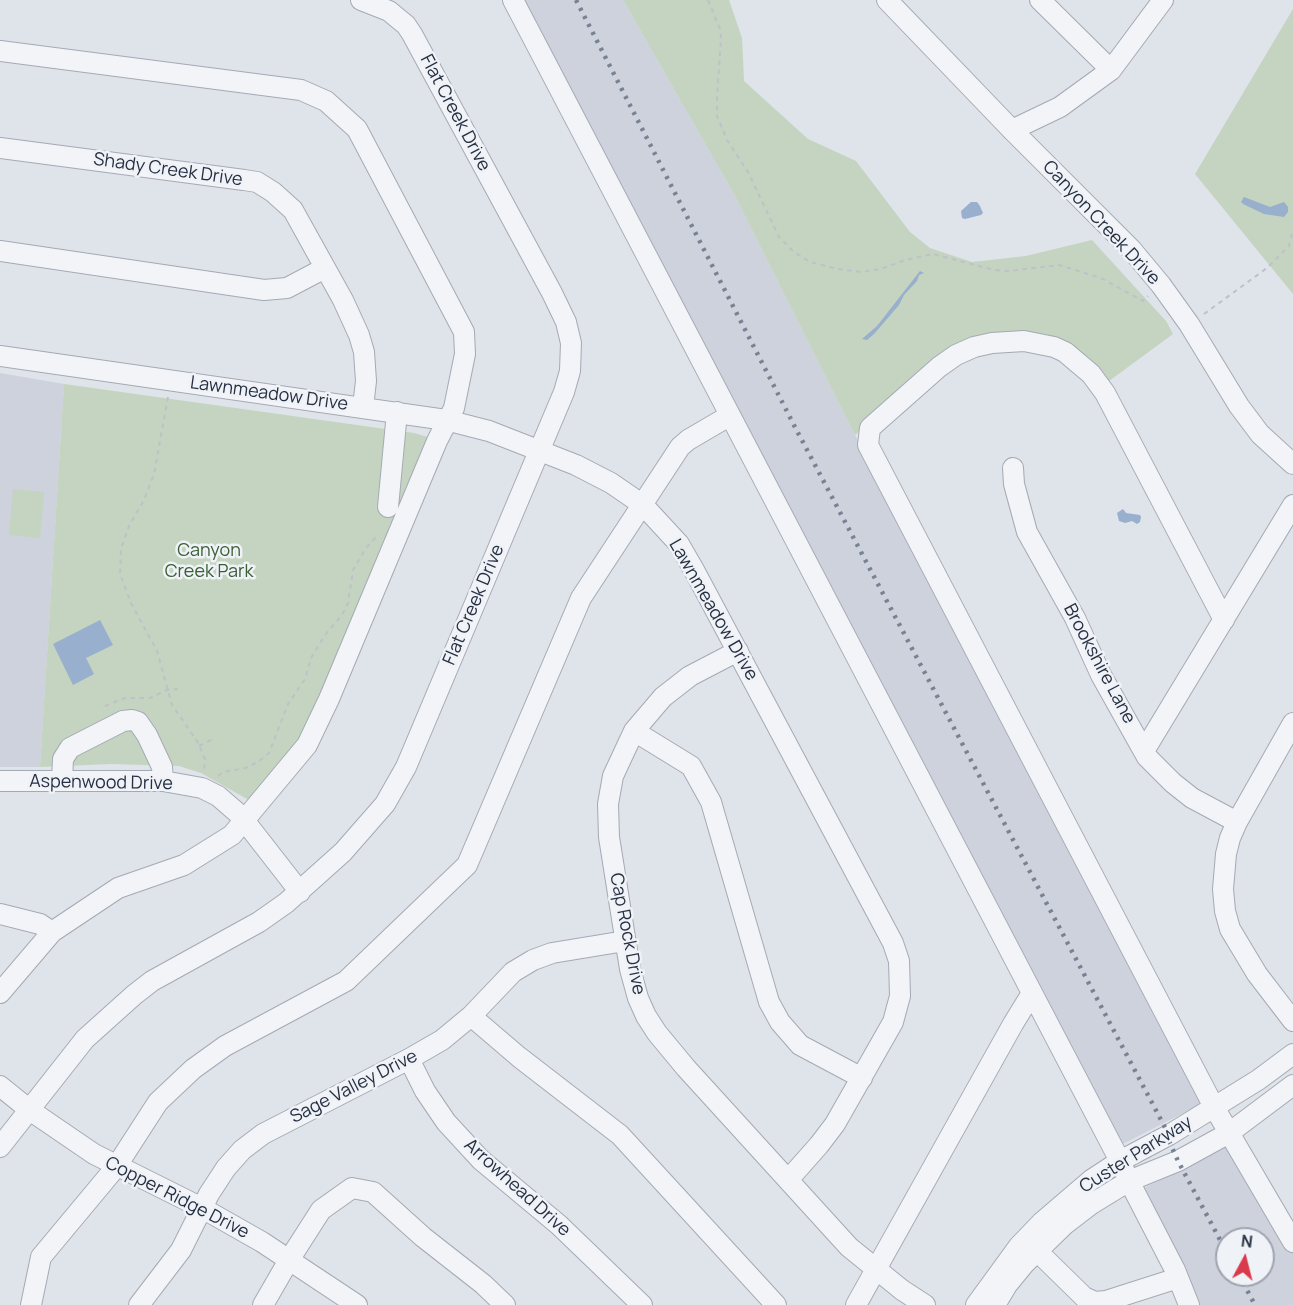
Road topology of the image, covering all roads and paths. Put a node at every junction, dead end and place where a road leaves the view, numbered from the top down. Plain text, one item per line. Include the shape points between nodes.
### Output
1 (361, 0) edge
2 (513, 0) edge
3 (708, 0) edge
4 (887, 0) edge
5 (1040, 0) edge
6 (1163, 0) edge
7 (0, 51) edge
8 (1111, 70) junction
9 (1012, 130) junction
10 (0, 148) edge
11 (1293, 230) edge
12 (0, 251) edge
13 (325, 268) junction
14 (1161, 285) junction
15 (1189, 324) junction
16 (0, 356) edge
17 (168, 395) dead end
18 (363, 407) junction
19 (397, 412) junction
20 (729, 416) junction
21 (446, 420) junction
22 (540, 450) junction
23 (1293, 464) edge
24 (1012, 468) dead end
25 (643, 505) junction
26 (1293, 505) edge
27 (388, 507) dead end
28 (381, 533) dead end
29 (1224, 620) junction
30 (738, 651) junction
31 (178, 689) dead end
32 (167, 690) junction
33 (105, 706) dead end
34 (1293, 723) edge
35 (634, 731) junction
36 (215, 738) dead end
37 (199, 746) junction
38 (1144, 751) junction
39 (202, 776) dead end
40 (0, 781) edge
41 (62, 781) junction
42 (163, 781) junction
43 (215, 781) dead end
44 (244, 820) junction
45 (1237, 822) junction
46 (300, 892) junction
47 (0, 914) edge
48 (52, 932) junction
49 (625, 941) junction
50 (0, 993) edge
51 (1032, 993) junction
52 (471, 1016) junction
53 (1293, 1021) edge
54 (1293, 1054) edge
55 (409, 1059) junction
56 (862, 1078) junction
57 (1293, 1085) edge
58 (0, 1086) edge
59 (1214, 1107) junction
60 (30, 1111) junction
61 (1230, 1133) junction
62 (0, 1147) edge
63 (1120, 1161) junction
64 (116, 1167) junction
65 (788, 1180) junction
66 (1129, 1181) junction
67 (202, 1208) junction
68 (1291, 1237) edge
69 (1037, 1251) junction
70 (289, 1260) junction
71 (876, 1269) junction
72 (1178, 1278) junction
73 (31, 1305) edge
74 (139, 1305) edge
75 (263, 1305) edge
76 (357, 1305) edge
77 (505, 1305) edge
78 (642, 1305) edge
79 (776, 1305) edge
80 (856, 1305) edge
81 (925, 1305) edge
82 (976, 1305) edge
83 (995, 1305) edge
84 (1189, 1305) edge

1 - 22 street, Flat Creek Drive via 389,11 412,34 566,322 571,343 570,371
2 - 20 street
3 - 14 path via 722,38 717,116 779,237 794,252 810,262 861,272 933,254 1002,270 1059,265 1101,278 1143,301
4 - 9 street, Canyon Creek Drive
5 - 8 street
6 - 8 street
7 - 21 street via 301,90 326,101 357,129 464,332 461,378 454,408
8 - 9 street via 1060,107
9 - 14 street, Canyon Creek Drive via 1131,249
10 - 13 street, Shady Creek Drive via 257,182 288,203
11 - 15 path via 1289,246 1267,267
12 - 13 street via 264,290 287,288
13 - 18 street, Shady Creek Drive via 364,352
14 - 15 street, Canyon Creek Drive
15 - 23 street, Canyon Creek Drive via 1239,406 1260,434
16 - 18 street, Lawnmeadow Drive
17 - 32 path via 154,474 129,526 119,564 124,586 157,651
18 - 19 street, Lawnmeadow Drive
19 - 21 street, Lawnmeadow Drive
19 - 27 street
20 - 25 street via 680,447
20 - 51 street
21 - 22 street, Lawnmeadow Drive
21 - 44 street via 307,745
22 - 25 street, Lawnmeadow Drive via 604,479
22 - 46 street, Flat Creek Drive via 406,767 385,804 343,852
24 - 38 street, Brookshire Lane via 1027,532
25 - 30 street, Lawnmeadow Drive via 687,556
25 - 64 street via 581,598 467,864 346,981 225,1046 193,1069 158,1102
26 - 29 street
28 - 43 path via 353,570 348,603 311,658 306,679 288,704 269,753 245,768 223,772
29 - 38 street
29 - 59 street via 1105,393 1065,352 1024,341 974,347 939,367 870,428 868,445
30 - 35 street, Cap Rock Drive via 680,682
30 - 56 street, Lawnmeadow Drive via 896,952 901,980 896,1014
31 - 32 path
32 - 33 path via 150,698 125,698
32 - 37 path via 176,712
34 - 45 street
35 - 49 street, Cap Rock Drive via 614,776 608,804 609,837
35 - 56 street via 691,766 711,802 769,1002 780,1022 800,1045
36 - 37 path
37 - 39 path via 205,759
38 - 45 street, Brookshire Lane via 1159,770 1192,798
40 - 41 street, Aspenwood Drive
41 - 42 street, Aspenwood Drive
41 - 42 street via 63,759 70,748 132,720 147,735 162,767
42 - 44 street, Aspenwood Drive via 202,788 228,804
44 - 46 street, Aspenwood Drive
44 - 48 street via 232,835 184,866 118,888
45 - 53 street via 1224,873 1225,911 1230,929 1257,974
46 - 60 street, Flat Creek Drive via 259,922 152,981 134,995 85,1039
47 - 48 street via 40,924
48 - 50 street
49 - 52 street, Sage Valley Drive via 552,953 533,960 513,972
49 - 65 street, Cap Rock Drive via 638,998 657,1033
51 - 63 street
51 - 71 street
52 - 55 street, Sage Valley Drive via 442,1040
52 - 79 street via 620,1135
54 - 59 street, Custer Parkway
55 - 67 street, Sage Valley Drive via 263,1134 226,1168
55 - 78 street, Arrowhead Drive via 446,1122 480,1160 559,1225
56 - 65 street, Lawnmeadow Drive via 825,1138
57 - 61 street, Custer Parkway
58 - 60 street, Copper Ridge Drive
59 - 61 street
59 - 63 street, Custer Parkway
60 - 62 street, Flat Creek Drive
60 - 64 street, Copper Ridge Drive
61 - 66 street, Custer Parkway
61 - 68 street
63 - 66 street
63 - 82 street, Custer Parkway via 1042,1222 1019,1246
64 - 67 street, Copper Ridge Drive
64 - 73 street via 41,1257
65 - 71 street, Cap Rock Drive via 849,1246
66 - 69 street, Custer Parkway via 1090,1205
66 - 72 street
67 - 70 street, Copper Ridge Drive
67 - 74 street, Sage Valley Drive via 181,1250
69 - 72 street via 1084,1297 1095,1302
69 - 83 street, Custer Parkway
70 - 75 street
70 - 76 street, Copper Ridge Drive
70 - 77 street via 321,1210 352,1188 373,1192
71 - 80 street
71 - 81 street, Cap Rock Drive
72 - 84 street

